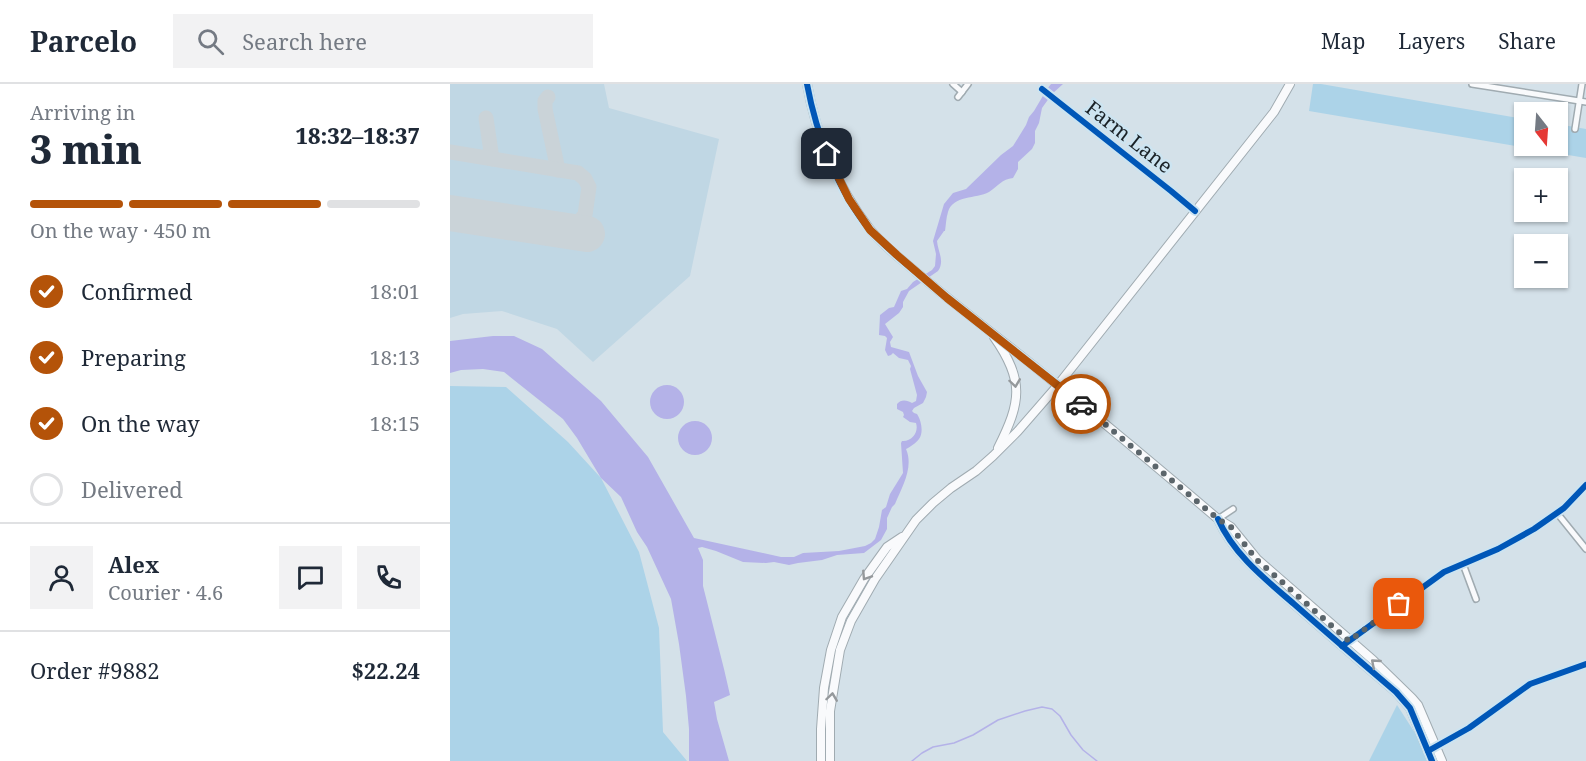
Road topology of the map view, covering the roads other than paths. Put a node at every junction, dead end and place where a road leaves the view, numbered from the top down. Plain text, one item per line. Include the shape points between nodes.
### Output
1 (807, 84) edge
2 (953, 84) edge
3 (968, 84) edge
4 (1290, 84) edge
5 (1472, 84) edge
6 (1582, 84) edge
7 (1041, 89) dead end
8 (1583, 101) edge
9 (1575, 129) dead end
10 (1195, 211) junction
11 (989, 331) junction
12 (1058, 385) junction
13 (993, 456) junction
14 (1586, 485) edge
15 (1233, 509) dead end
16 (1557, 513) junction
17 (1218, 519) junction
18 (905, 534) junction
19 (1586, 549) edge
20 (1463, 564) junction
21 (1476, 599) dead end
22 (1346, 643) junction
23 (1586, 664) edge
24 (1436, 746) junction
25 (1428, 751) junction
26 (821, 761) edge
27 (830, 761) edge
28 (1432, 761) edge
29 (1442, 761) edge

1 - 11 main road via 822,142 849,199 870,230
2 - 3 street via 960,94
4 - 10 main road via 1274,112
5 - 8 street
6 - 8 street
7 - 10 street, Farm Lane
8 - 9 street
10 - 12 main road
11 - 12 main road
11 -> 13 main road via 1012,369 1017,391 1015,409
12 - 13 main road
12 - 17 main road
13 - 18 main road via 933,503
14 - 16 street
15 - 17 street
16 - 19 street
16 - 20 street via 1520,538
17 - 22 main road via 1231,527 1257,560
18 -> 26 main road via 887,547 842,617 824,688
27 -> 18 main road via 830,711 840,650 874,579
20 - 21 street
20 - 22 street via 1443,572
24 -> 22 main road via 1412,698
22 - 25 main road via 1410,708
23 - 24 street via 1530,684 1469,728
24 - 25 street
24 - 29 main road
25 - 28 main road

